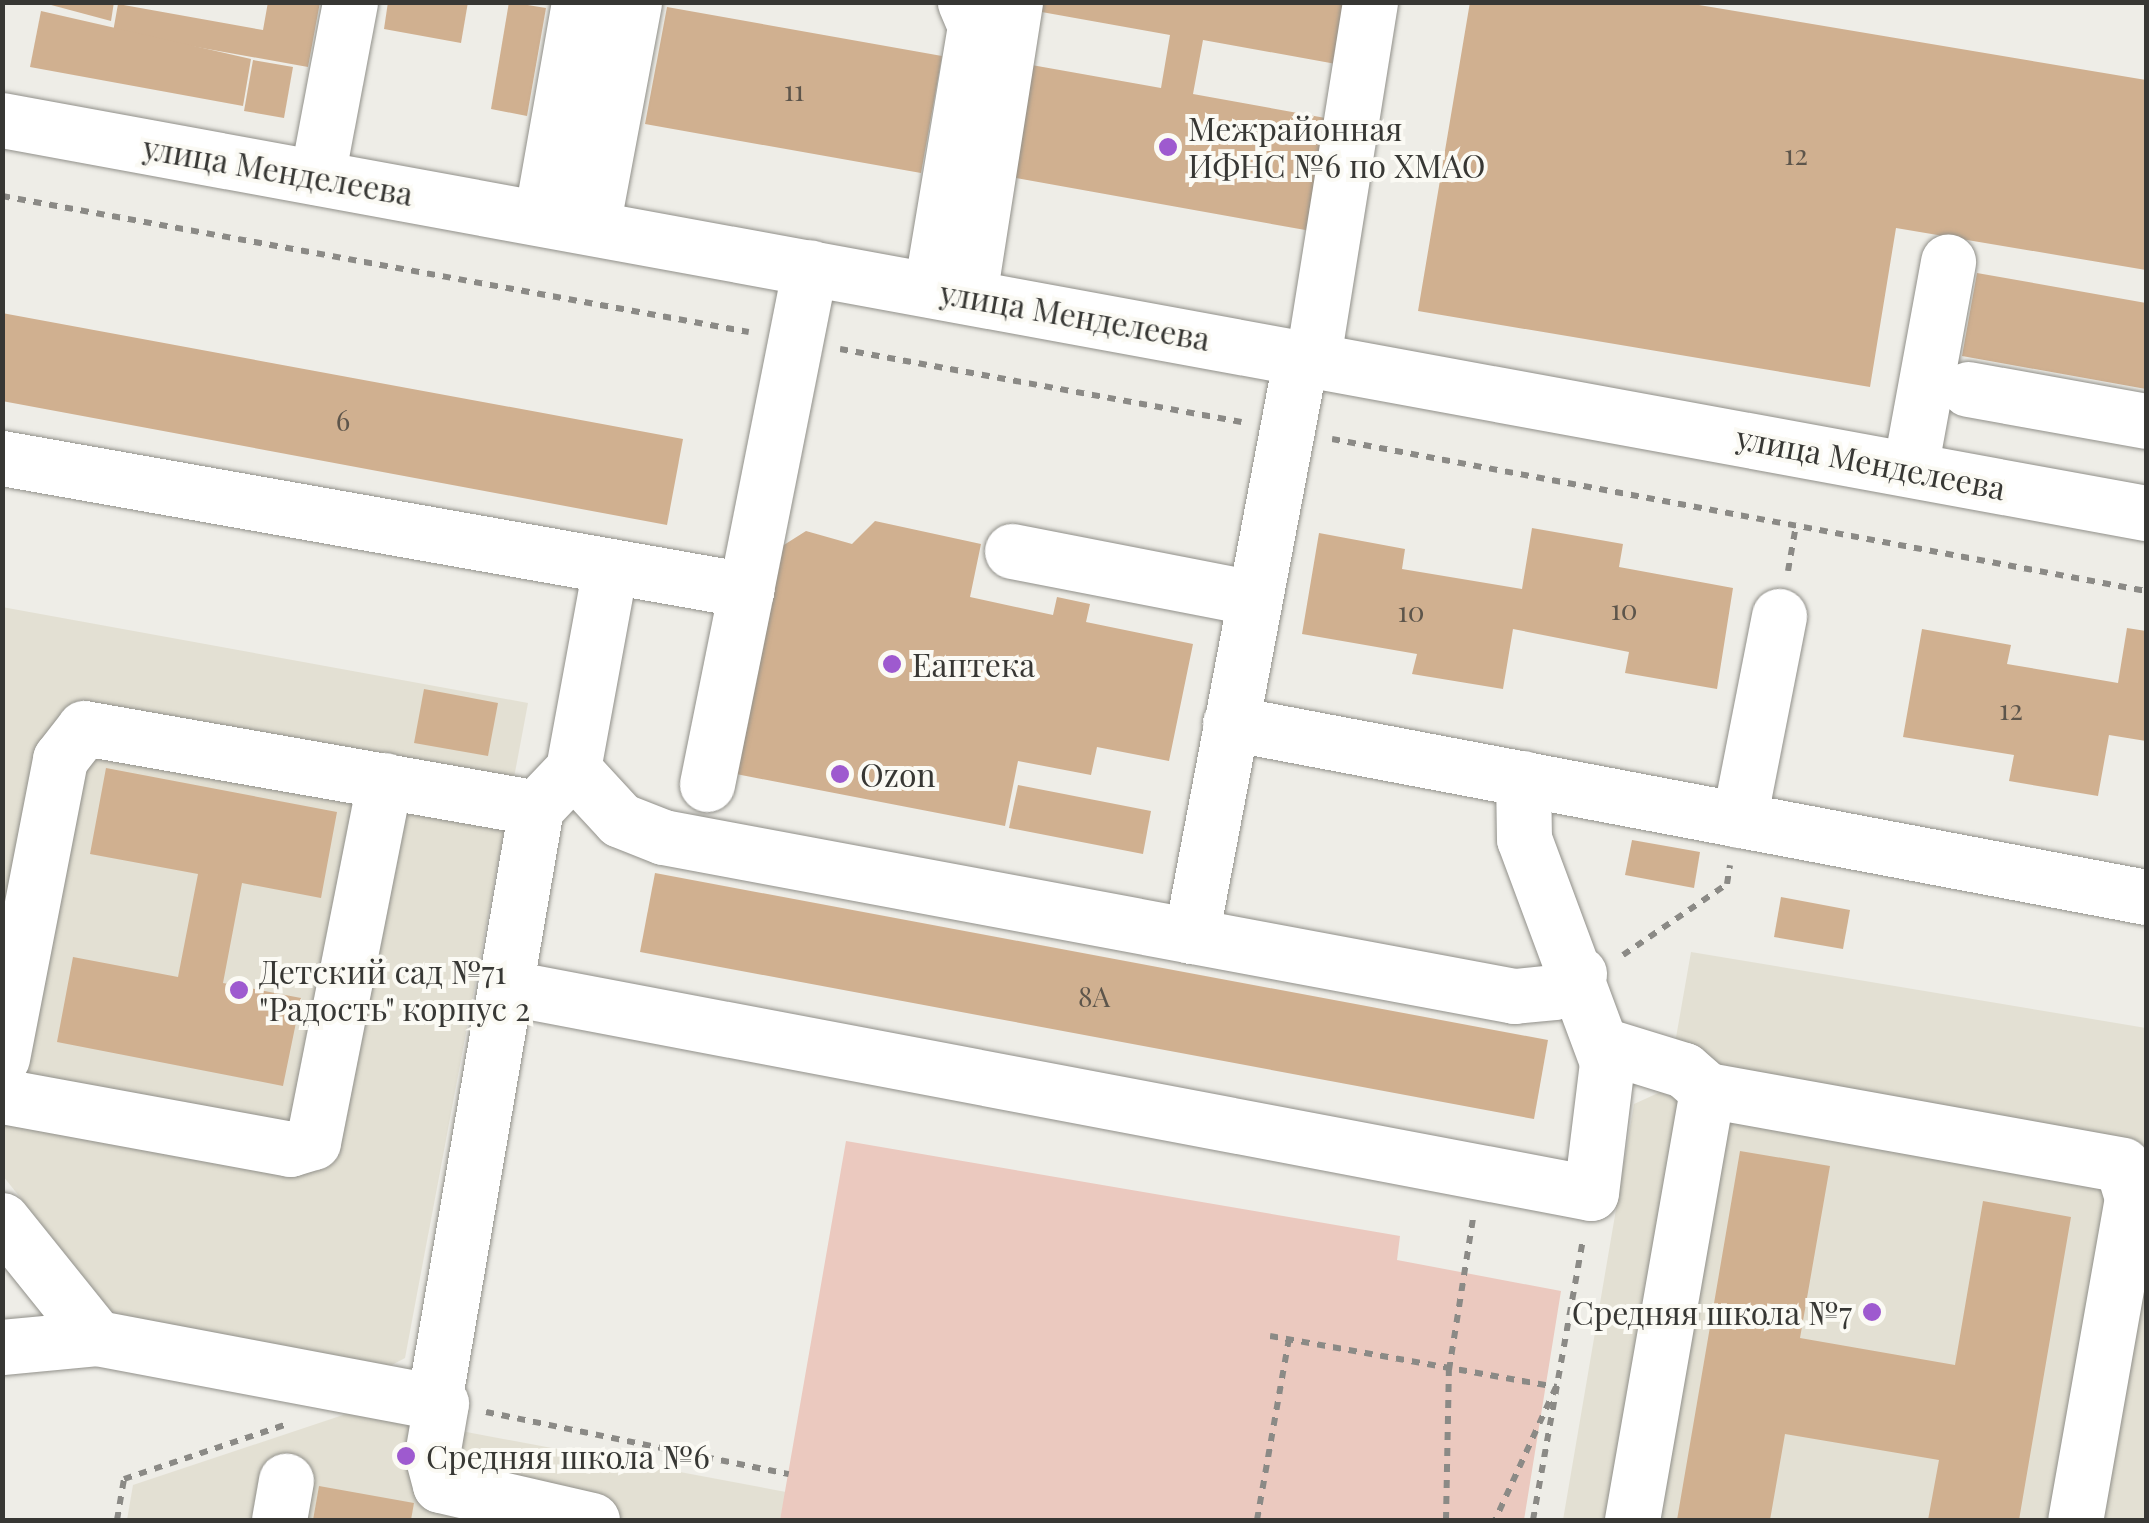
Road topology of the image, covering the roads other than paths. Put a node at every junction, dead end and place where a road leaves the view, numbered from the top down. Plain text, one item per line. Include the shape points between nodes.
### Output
1 (350, 2) edge
2 (580, 2) edge
3 (634, 2) edge
4 (965, 2) edge
5 (1016, 2) edge
6 (1370, 2) edge
7 (1400, 2) edge
8 (2, 120) edge
9 (1377, 139) dead end
10 (317, 177) junction
11 (566, 223) junction
12 (1948, 262) dead end
13 (810, 267) junction
14 (949, 292) junction
15 (1307, 357) junction
16 (1968, 390) dead end
17 (2146, 421) edge
18 (2, 458) edge
19 (1910, 469) junction
20 (2146, 513) edge
21 (1012, 550) dead end
22 (610, 567) junction
23 (746, 590) junction
24 (1254, 598) junction
25 (1779, 616) dead end
26 (1230, 722) junction
27 (573, 769) junction
28 (1523, 778) junction
29 (385, 780) junction
30 (707, 784) dead end
31 (536, 808) junction
32 (1739, 820) junction
33 (2146, 897) edge
34 (1191, 936) junction
35 (1600, 968) junction
36 (505, 987) junction
37 (1603, 1045) junction
38 (2, 1058) edge
39 (1706, 1090) junction
40 (2, 1096) edge
41 (2, 1220) edge
42 (97, 1338) junction
43 (2, 1347) edge
44 (437, 1402) junction
45 (592, 1520) edge
46 (1632, 1520) edge
47 (2075, 1520) edge

1 - 10 street
2 - 11 street
3 - 11 street
4 - 14 street via 975,26
5 - 14 street
6 - 15 street
7 - 9 street
8 - 10 street, улица Менделеева
10 - 11 street, улица Менделеева
11 - 13 street, улица Менделеева
12 - 19 street
13 - 14 street, улица Менделеева
13 - 23 street
14 - 15 street, улица Менделеева
15 - 19 street, улица Менделеева
15 - 24 street
16 - 17 street
18 - 22 street
19 - 20 street, улица Менделеева
21 - 24 street
22 - 23 street
22 - 27 street
23 - 30 street
24 - 26 street
25 - 32 street
26 - 28 street
26 - 34 street
27 - 31 street
27 - 34 street via 620,820 663,837
28 - 32 street
28 - 35 street via 1524,838
29 - 31 street
29 - 38 street via 102,726 68,739
29 - 40 street via 312,1142 290,1149
31 - 36 street
32 - 33 street
34 - 35 street via 1514,996 1554,992
35 - 37 street
36 - 37 street via 1591,1193
36 - 44 street
37 - 39 street via 1684,1070
39 - 46 street
39 - 47 street via 2122,1165 2132,1198
41 - 42 street
42 - 43 street
42 - 44 street
44 - 45 street via 432,1455 440,1485

